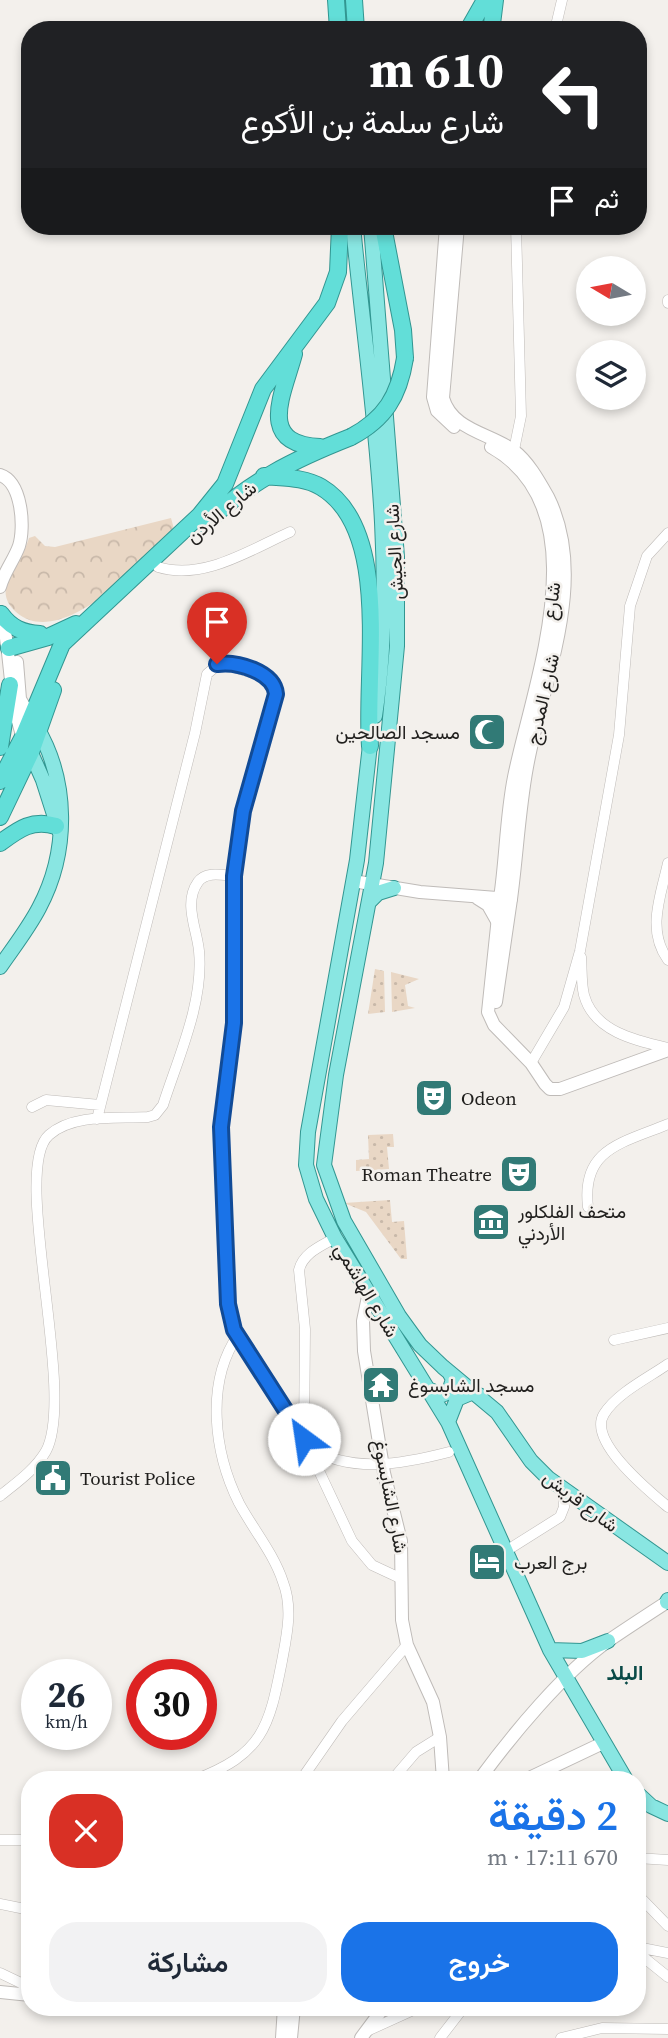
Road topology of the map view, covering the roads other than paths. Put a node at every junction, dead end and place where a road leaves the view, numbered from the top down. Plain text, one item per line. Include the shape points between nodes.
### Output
1 (335, 0) edge
2 (354, 0) edge
3 (485, 0) edge
4 (497, 0) edge
5 (562, 0) edge
6 (338, 21) edge
7 (355, 21) edge
8 (473, 21) edge
9 (493, 21) edge
10 (557, 21) edge
11 (339, 235) edge
12 (354, 235) edge
13 (373, 235) edge
14 (385, 235) edge
15 (445, 235) edge
16 (457, 235) edge
17 (516, 235) edge
18 (296, 348) junction
19 (445, 414) junction
20 (324, 448) junction
21 (512, 455) junction
22 (0, 475) edge
23 (264, 476) junction
24 (290, 532) dead end
25 (668, 533) edge
26 (158, 567) junction
27 (0, 587) edge
28 (2, 617) edge
29 (85, 620) junction
30 (57, 632) junction
31 (13, 646) junction
32 (10, 685) junction
33 (35, 725) junction
34 (27, 744) junction
35 (370, 746) junction
36 (0, 747) edge
37 (0, 780) edge
38 (0, 817) edge
39 (58, 830) junction
40 (0, 843) edge
41 (668, 863) edge
42 (234, 876) junction
43 (354, 876) junction
44 (372, 880) junction
45 (394, 888) junction
46 (506, 895) junction
47 (473, 896) junction
48 (369, 902) junction
49 (497, 921) junction
50 (580, 951) junction
51 (668, 960) edge
52 (0, 967) edge
53 (490, 1018) junction
54 (668, 1049) edge
55 (531, 1063) junction
56 (100, 1105) junction
57 (32, 1107) dead end
58 (97, 1119) junction
59 (668, 1124) edge
60 (588, 1207) dead end
61 (335, 1238) junction
62 (369, 1292) junction
63 (668, 1328) edge
64 (238, 1335) junction
65 (614, 1340) dead end
66 (668, 1364) edge
67 (449, 1372) junction
68 (428, 1389) junction
69 (480, 1395) junction
70 (448, 1422) junction
71 (306, 1443) junction
72 (449, 1452) dead end
73 (383, 1464) junction
74 (563, 1489) junction
75 (0, 1496) edge
76 (668, 1507) edge
77 (506, 1551) junction
78 (668, 1563) edge
79 (402, 1579) junction
80 (667, 1601) edge
81 (608, 1641) junction
82 (407, 1645) junction
83 (550, 1650) junction
84 (566, 1680) junction
85 (440, 1737) junction
86 (603, 1743) junction
87 (213, 1771) edge
88 (306, 1771) edge
89 (400, 1771) edge
90 (442, 1771) edge
91 (486, 1771) edge
92 (544, 1771) edge
93 (620, 1771) edge
94 (646, 1802) edge
95 (668, 1814) edge
96 (0, 1840) edge
97 (21, 1840) edge
98 (646, 1859) edge
99 (668, 1860) edge
100 (646, 1903) edge
101 (0, 1904) edge
102 (21, 1908) edge
103 (668, 1926) edge
104 (646, 1949) edge
105 (668, 1953) edge
106 (646, 1959) edge
107 (0, 1973) edge
108 (668, 1977) edge
109 (21, 1983) edge
110 (0, 1992) edge
111 (21, 1993) edge
112 (283, 2016) edge
113 (293, 2016) edge
114 (378, 2016) edge
115 (402, 2016) edge
116 (457, 2016) edge
117 (668, 2029) edge
118 (638, 2033) edge
119 (364, 2035) edge
120 (282, 2038) edge
121 (291, 2038) edge
122 (440, 2038) edge
123 (561, 2038) edge

1 - 6 highway
2 - 7 highway
3 - 8 highway
4 - 9 highway
5 - 10 street
11 - 18 highway, شارع الأردن via 334,287
12 - 35 main road, شارع الجيش via 383,567 382,667
13 - 44 main road, شارع الجيش via 395,523 397,621 392,714
14 - 20 highway, شارع الأردن, bridge via 403,330 405,358 398,391 378,420
15 - 19 main road via 433,387 434,404
16 - 19 main road via 443,385
17 - 21 street via 521,416
18 - 20 highway via 280,403 282,429 298,446
18 - 29 highway, شارع الأردن via 263,389 232,471 213,501
19 - 21 main road, شارع المدرج
20 - 23 highway, شارع الأردن
21 - 46 main road, شارع المدرج via 528,466 548,497 560,551 557,605
22 - 27 main road via 15,489 20,535
23 - 26 highway, شارع الأردن via 235,495
23 - 35 highway via 320,487 345,510 363,542 369,581
24 - 26 street via 201,570 180,573
25 - 50 street via 647,556 630,606 619,735
26 - 33 highway, شارع الأردن via 71,646
28 - 30 highway via 21,631
28 - 31 main road
29 - 30 highway
29 - 33 highway, شارع الأردن via 60,648
30 - 31 highway
31 - 32 main road
31 - 33 main road via 20,699
32 - 34 main road via 14,715
32 - 36 highway
33 - 34 highway, شارع الأردن
33 - 39 main road via 58,783 62,818
34 - 37 highway, شارع الأردن
34 - 38 highway, شارع الأردن
34 - 39 main road
35 - 43 main road, شارع الجيش
39 - 40 highway via 36,823
39 - 52 main road via 51,879 39,908
41 - 51 street via 655,920 659,944
42 - 56 street via 243,811 276,694 272,679 220,663 206,674
42 - 58 street via 206,876 198,882 193,925 199,952 197,983 163,1105 155,1115
42 - 64 street via 234,1023 221,1127 228,1304
43 - 44 main road
43 - 61 main road, شارع الهاشمي via 306,1153 312,1188
44 - 45 main road
44 - 46 main road
44 - 48 main road, شارع الهاشمي
45 - 47 main road
45 - 48 main road
46 - 47 main road
46 - 49 main road, شارع المدرج
46 - 53 main road, شارع المدرج via 495,1008
47 - 49 main road via 488,905
48 - 67 main road, شارع الهاشمي via 324,1165 344,1221 399,1316 420,1345
49 - 53 main road, شارع المدرج via 487,1007
50 - 54 street via 584,996 599,1019 625,1038
50 - 55 street via 564,1007
53 - 55 main road
54 - 55 main road via 554,1090
56 - 57 street via 46,1100
56 - 58 street
58 - 75 street via 60,1128 40,1149 38,1190 52,1430 37,1463
59 - 60 street via 612,1148 595,1161 586,1179
61 - 62 main road, شارع الهاشمي
61 - 71 street via 312,1251 299,1270 305,1329
62 - 68 main road, شارع الهاشمي
62 - 73 main road, شارع الشابسوغ via 363,1321 364,1351
63 - 65 street
64 - 71 street
64 - 87 street via 221,1363 219,1432 232,1487 282,1579 288,1602 287,1633 267,1727 236,1760
66 - 76 street via 611,1407 600,1428 603,1441 624,1466
67 - 68 main road via 453,1379 449,1392 442,1395
67 - 69 main road, شارع الهاشمي
68 - 70 main road, شارع الهاشمي
69 - 70 main road via 457,1398
69 - 74 main road, شارع قريش via 498,1412 531,1461
70 - 77 main road, شارع الهاشمي
71 - 73 street via 332,1459
71 - 79 street via 339,1517 365,1559
72 - 73 street
73 - 79 main road, شارع الشابسوغ via 401,1541
74 - 77 street via 560,1517
74 - 78 main road, شارع قريش
77 - 83 main road, شارع الهاشمي
79 - 82 main road, شارع الشابسوغ
80 - 81 main road
81 - 83 main road via 582,1651
81 - 84 main road
82 - 85 main road, شارع الشابسوغ via 433,1702
82 - 88 street
83 - 84 main road, شارع الهاشمي
84 - 86 main road, شارع الهاشمي
84 - 91 main road
85 - 89 street via 416,1752
85 - 90 main road, شارع الشابسوغ
86 - 92 main road
86 - 93 main road, شارع الهاشمي
94 - 95 main road
96 - 97 street
98 - 99 street
100 - 103 street
101 - 102 street
104 - 105 street
106 - 108 street
107 - 109 street
110 - 111 main road
112 - 120 main road
113 - 121 main road
114 - 119 main road
115 - 119 street
116 - 122 street
117 - 118 street
118 - 123 street via 602,2028

